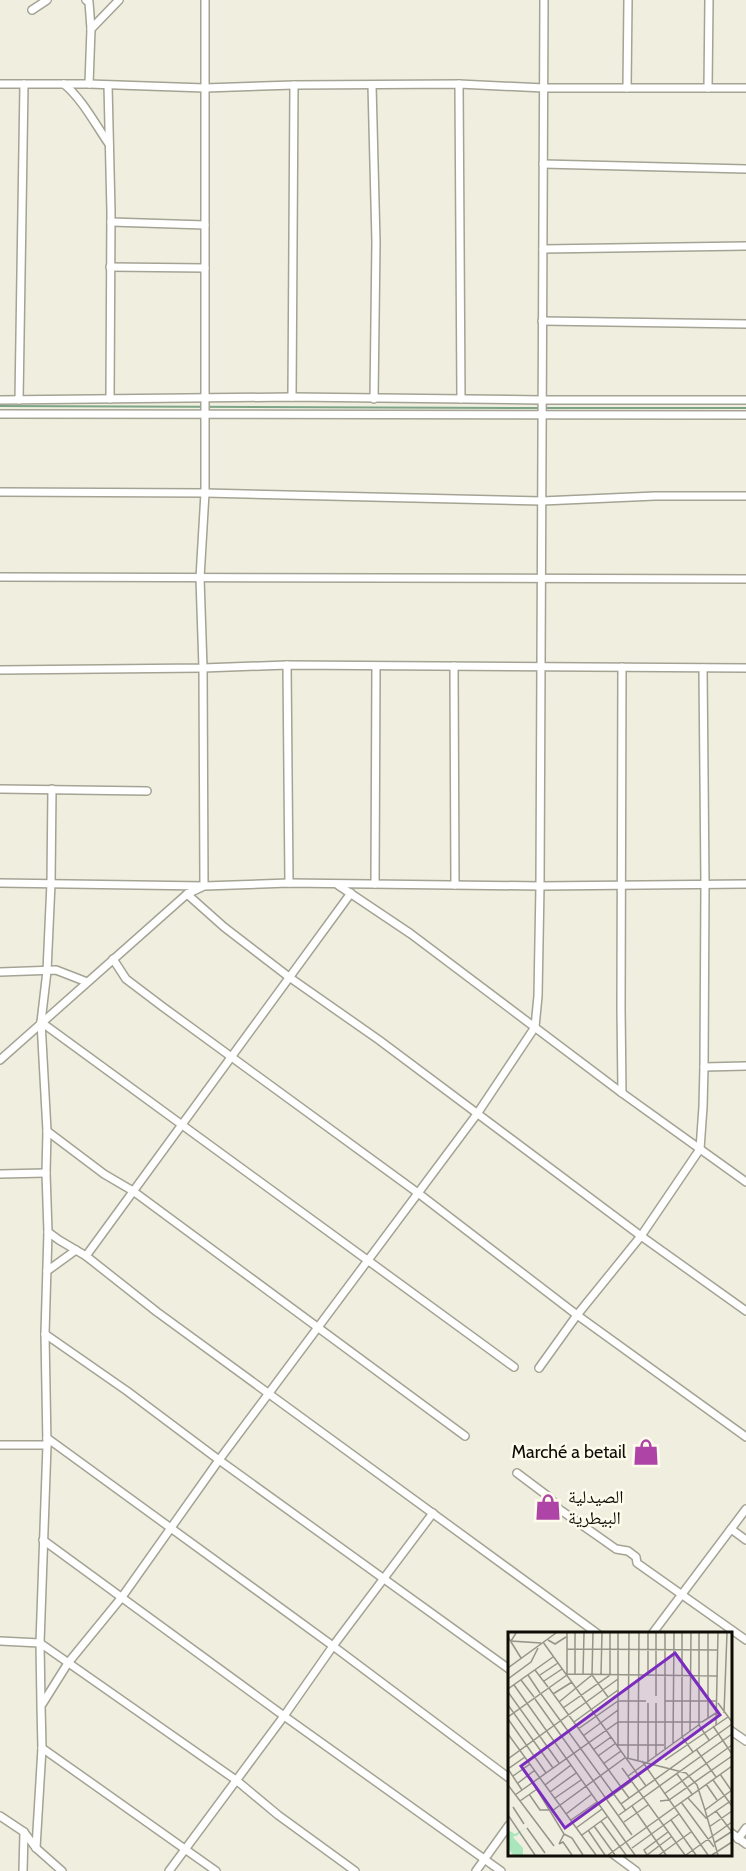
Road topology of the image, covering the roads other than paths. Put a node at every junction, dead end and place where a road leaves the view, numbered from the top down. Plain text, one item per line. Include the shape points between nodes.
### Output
1 (47, 0) edge
2 (86, 0) edge
3 (119, 0) edge
4 (205, 0) edge
5 (544, 0) edge
6 (628, 0) edge
7 (709, 0) edge
8 (32, 10) dead end
9 (91, 29) junction
10 (0, 84) edge
11 (24, 84) junction
12 (64, 84) junction
13 (89, 84) junction
14 (459, 84) junction
15 (108, 85) junction
16 (294, 85) junction
17 (372, 85) junction
18 (205, 88) junction
19 (544, 88) junction
20 (627, 88) junction
21 (708, 88) junction
22 (746, 88) edge
23 (109, 144) junction
24 (543, 165) junction
25 (746, 169) edge
26 (111, 222) junction
27 (205, 225) junction
28 (746, 246) edge
29 (543, 249) junction
30 (110, 267) junction
31 (205, 268) junction
32 (542, 321) junction
33 (746, 324) edge
34 (292, 397) junction
35 (110, 399) junction
36 (375, 399) junction
37 (461, 399) junction
38 (0, 400) edge
39 (19, 400) junction
40 (204, 400) junction
41 (746, 400) edge
42 (542, 408) junction
43 (204, 413) junction
44 (0, 414) edge
45 (746, 415) edge
46 (0, 492) edge
47 (205, 493) junction
48 (746, 496) edge
49 (542, 501) junction
50 (0, 577) edge
51 (200, 578) junction
52 (542, 579) junction
53 (746, 579) edge
54 (288, 665) junction
55 (454, 666) junction
56 (376, 667) junction
57 (622, 667) junction
58 (203, 668) junction
59 (541, 668) junction
60 (703, 668) junction
61 (746, 668) edge
62 (0, 670) edge
63 (0, 789) edge
64 (52, 789) junction
65 (147, 791) dead end
66 (0, 883) edge
67 (51, 883) junction
68 (289, 884) junction
69 (337, 884) junction
70 (375, 884) junction
71 (705, 884) junction
72 (746, 884) edge
73 (455, 885) junction
74 (621, 885) junction
75 (204, 886) junction
76 (540, 886) junction
77 (351, 893) junction
78 (187, 894) junction
79 (113, 959) junction
80 (46, 971) junction
81 (0, 972) edge
82 (289, 977) junction
83 (87, 982) junction
84 (41, 1022) junction
85 (535, 1027) junction
86 (231, 1058) junction
87 (0, 1059) edge
88 (746, 1066) edge
89 (704, 1067) junction
90 (622, 1093) junction
91 (477, 1114) junction
92 (183, 1125) junction
93 (47, 1131) junction
94 (700, 1149) junction
95 (46, 1173) junction
96 (0, 1174) edge
97 (746, 1182) edge
98 (133, 1191) junction
99 (418, 1193) junction
100 (48, 1232) junction
101 (640, 1236) junction
102 (76, 1250) junction
103 (86, 1256) junction
104 (368, 1261) junction
105 (47, 1271) junction
106 (746, 1311) edge
107 (577, 1315) junction
108 (318, 1328) junction
109 (45, 1334) junction
110 (514, 1367) dead end
111 (539, 1368) dead end
112 (269, 1393) junction
113 (465, 1436) dead end
114 (746, 1437) edge
115 (47, 1442) junction
116 (0, 1445) edge
117 (219, 1460) junction
118 (517, 1473) dead end
119 (746, 1509) edge
120 (433, 1513) junction
121 (731, 1529) junction
122 (171, 1530) junction
123 (43, 1540) junction
124 (746, 1540) edge
125 (383, 1577) junction
126 (682, 1594) junction
127 (122, 1597) junction
128 (595, 1632) edge
129 (654, 1632) edge
130 (746, 1640) edge
131 (0, 1641) edge
132 (40, 1643) junction
133 (333, 1646) junction
134 (68, 1663) junction
135 (508, 1668) edge
136 (41, 1706) junction
137 (284, 1716) junction
138 (731, 1731) edge
139 (746, 1742) edge
140 (42, 1748) junction
141 (508, 1777) edge
142 (236, 1780) junction
143 (0, 1816) edge
144 (508, 1826) edge
145 (746, 1828) edge
146 (24, 1833) junction
147 (731, 1834) edge
148 (738, 1839) junction
149 (746, 1845) edge
150 (36, 1848) junction
151 (186, 1848) junction
152 (616, 1856) edge
153 (485, 1859) junction
154 (23, 1871) edge
155 (62, 1871) edge
156 (169, 1871) edge
157 (216, 1871) edge
158 (355, 1871) edge
159 (477, 1871) edge
160 (501, 1871) edge
161 (636, 1871) edge

1 - 8 street
2 - 9 street
3 - 9 street
4 - 18 street
5 - 19 street
6 - 20 street
7 - 21 street
9 - 13 street
10 - 11 street
11 - 12 street
11 - 39 street
12 - 13 street
12 - 23 street via 77,95
13 - 15 street
14 - 17 street
14 - 19 street
14 - 37 street
15 - 18 street
15 - 23 street
16 - 17 street
16 - 18 street
16 - 34 street
17 - 36 street
18 - 27 street
19 - 20 street
19 - 24 street
20 - 21 street
21 - 22 street
23 - 26 street
24 - 25 street
24 - 29 street
26 - 27 street
26 - 30 street
27 - 31 street
28 - 29 street
29 - 32 street
30 - 31 street
30 - 35 street
31 - 40 street
32 - 33 street
32 - 42 street
34 - 36 street
34 - 40 street
35 - 39 street
35 - 40 street
36 - 37 street
37 - 42 street
38 - 39 street
40 - 43 street
41 - 42 street
42 - 43 street
42 - 45 street
42 - 49 street
43 - 44 street
43 - 47 street
46 - 47 street
47 - 49 street
47 - 51 street
48 - 49 street
49 - 52 street
50 - 51 street
51 - 52 street
51 - 58 street
52 - 53 street
52 - 59 street
54 - 56 street
54 - 58 street
54 - 68 street
55 - 56 street
55 - 59 street
55 - 73 street
56 - 70 street
57 - 59 street
57 - 60 street
57 - 74 street
58 - 62 street
58 - 75 street
59 - 76 street
60 - 61 street
60 - 71 street
63 - 64 street
64 - 65 street
64 - 67 street
66 - 67 street
67 - 75 street
67 - 80 street
68 - 69 street
68 - 75 street
69 - 70 street
69 - 77 street
70 - 73 street
71 - 72 street
71 - 74 street
71 - 89 street
73 - 76 street
74 - 76 street
74 - 90 street
75 - 78 street
76 - 85 street
77 - 82 street
77 - 85 street
78 - 79 street
78 - 82 street
79 - 83 street
79 - 86 street via 126,980
80 - 81 street
80 - 83 street via 56,970
80 - 84 street
82 - 86 street
82 - 91 street
83 - 84 street
84 - 87 street
84 - 92 street
84 - 93 street
85 - 90 street
85 - 91 street
86 - 92 street
86 - 99 street
88 - 89 street
89 - 94 street
90 - 94 street
91 - 99 street
91 - 101 street
92 - 98 street
92 - 104 street
93 - 95 street
93 - 98 street
94 - 97 street
94 - 101 street
95 - 96 street
95 - 100 street
98 - 103 street
98 - 108 street
99 - 104 street
99 - 107 street
100 - 102 street
100 - 105 street
101 - 106 street
101 - 107 street
102 - 103 street
102 - 105 street
103 - 112 street
104 - 108 street
104 - 110 street
105 - 109 street
107 - 111 street
107 - 114 street
108 - 112 street
108 - 113 street
109 - 115 street
109 - 117 street
112 - 117 street
112 - 120 street
115 - 116 street
115 - 122 street
115 - 123 street
117 - 122 street
117 - 125 street
118 - 126 street via 559,1509 616,1549 628,1551 637,1563
119 - 121 street
120 - 125 street
120 - 128 street
121 - 124 street
121 - 126 street
122 - 127 street
122 - 133 street
123 - 127 street
123 - 132 street
125 - 133 street
125 - 135 street
126 - 129 street
126 - 130 street
127 - 134 street
127 - 137 street
131 - 132 street
132 - 134 street
132 - 136 street
133 - 137 street
133 - 141 street
134 - 136 street
134 - 142 street
136 - 140 street
137 - 142 street
137 - 153 street
138 - 139 street
140 - 150 street
140 - 151 street
142 - 151 street
142 - 158 street
143 - 146 street
144 - 153 street
145 - 148 street
146 - 150 street
146 - 154 street
147 - 148 street
148 - 149 street
150 - 155 street
151 - 156 street
151 - 157 street
152 - 161 street
153 - 159 street
153 - 160 street

